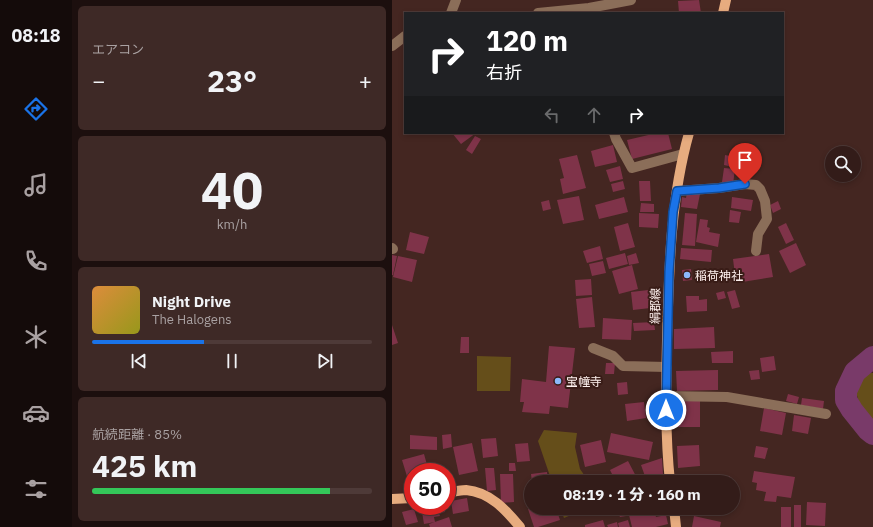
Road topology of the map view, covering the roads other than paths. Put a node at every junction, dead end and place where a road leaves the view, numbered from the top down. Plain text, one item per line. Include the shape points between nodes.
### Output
1 (456, 0) edge
2 (631, 0) edge
3 (726, 0) edge
4 (451, 12) edge
5 (548, 12) edge
6 (723, 12) edge
7 (404, 37) edge
8 (392, 46) edge
9 (614, 134) edge
10 (689, 134) edge
11 (683, 154) junction
12 (677, 191) junction
13 (756, 250) dead end
14 (593, 348) dead end
15 (667, 368) junction
16 (666, 396) junction
17 (826, 414) dead end
18 (669, 475) edge
19 (456, 492) edge
20 (404, 498) edge
21 (392, 499) edge
22 (675, 515) edge
23 (520, 527) edge
24 (676, 527) edge

1 - 4 street
2 - 5 street via 590,8
3 - 6 main road
7 - 8 street
9 - 11 street via 632,168
10 - 11 main road, 絹郡線
11 - 12 main road, 絹郡線
12 - 13 street via 756,185 765,201 767,219 758,234
12 - 15 main road, 絹郡線 via 669,272
14 - 15 street via 613,356 623,366
15 - 16 main road, 絹郡線
16 - 17 street via 727,397
16 - 18 main road, 絹郡線
19 - 23 main road via 465,490 481,493 502,506
20 - 21 main road
22 - 24 main road

